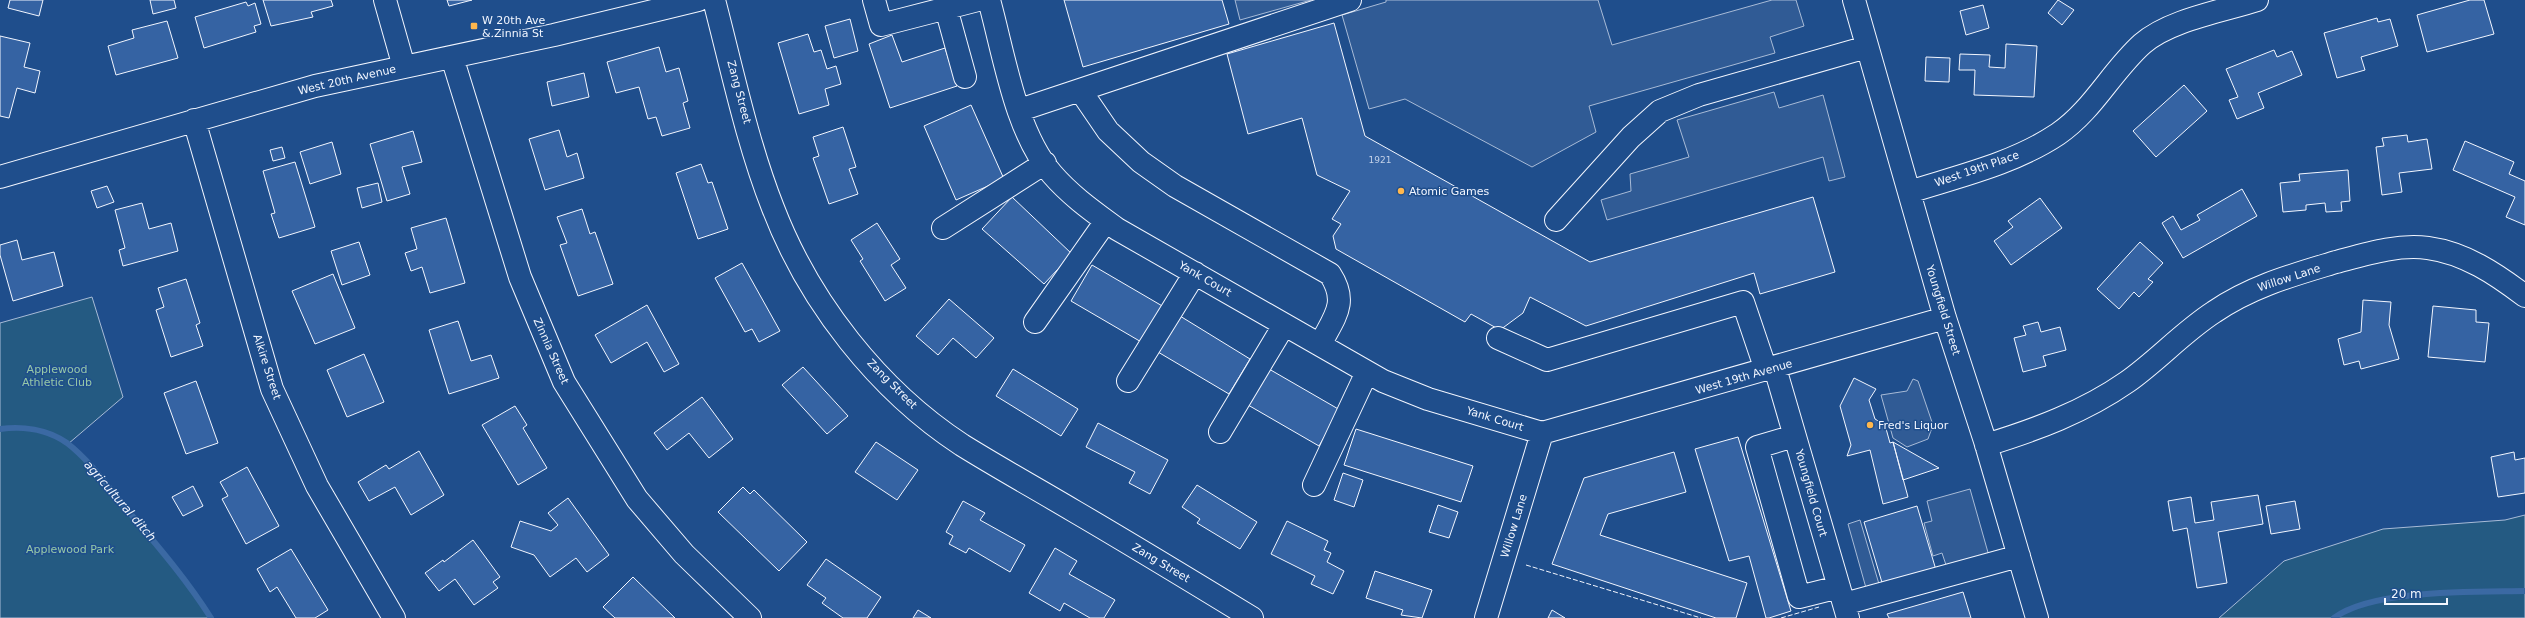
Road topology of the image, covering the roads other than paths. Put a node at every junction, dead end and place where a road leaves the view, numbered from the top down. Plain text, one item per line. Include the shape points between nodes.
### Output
1 (385, 0) edge
2 (698, 0) edge
3 (714, 0) edge
4 (874, 0) edge
5 (978, 0) edge
6 (989, 0) edge
7 (1350, 0) edge
8 (1854, 0) edge
9 (2257, 0) edge
10 (936, 7) edge
11 (1867, 47) junction
12 (452, 57) junction
13 (404, 67) junction
14 (965, 77) dead end
15 (1080, 90) junction
16 (1020, 110) junction
17 (194, 120) junction
18 (1045, 163) junction
19 (0, 177) edge
20 (1909, 192) junction
21 (1556, 220) dead end
22 (1106, 221) junction
23 (943, 228) dead end
24 (1194, 273) junction
25 (2525, 296) edge
26 (1945, 318) junction
27 (1035, 322) dead end
28 (1284, 325) junction
29 (1498, 338) dead end
30 (1320, 345) junction
31 (1770, 369) junction
32 (1367, 372) junction
33 (1128, 381) dead end
34 (1220, 432) dead end
35 (1542, 434) junction
36 (1794, 436) junction
37 (1986, 444) junction
38 (1314, 485) dead end
39 (2019, 556) junction
40 (1843, 603) edge
41 (394, 618) edge
42 (750, 618) edge
43 (1252, 618) edge
44 (1486, 618) edge
45 (2038, 618) edge

1 - 13 street
2 - 12 street, West 20th Avenue via 554,36
3 - 43 street, Zang Street via 753,145 773,208 816,293 860,352 890,386 961,444
4 - 10 street via 881,25
5 - 10 street
6 - 16 street, Yank Court
7 - 15 street
8 - 11 street, Youngfield Street
9 - 20 street, West 19th Place via 2184,22 2143,43 2083,113 2044,142 1992,166
10 - 14 street
11 - 20 street, Youngfield Street
11 - 21 street via 1686,99 1660,111 1631,137
12 - 13 street, West 20th Avenue
12 - 42 street, Zinnia Street via 520,277 564,382 637,499 684,554
13 - 17 street, West 20th Avenue via 315,86
15 - 16 street
15 - 30 street via 1108,131 1141,162 1175,186 1330,274 1340,294 1339,307
16 - 18 street, Yank Court via 1033,145
17 - 19 street, West 20th Avenue
17 - 41 street, Alkire Street via 272,389 317,486
18 - 22 street, Yank Court via 1079,202
18 - 23 street
20 - 26 street, Youngfield Street
22 - 24 street, Yank Court
22 - 27 street
24 - 28 street, Yank Court
24 - 33 street
25 - 37 street, Willow Lane via 2477,264 2453,254 2428,248 2373,252 2250,290 2212,313 2127,382 2098,399 2030,431
26 - 31 street, West 19th Avenue
26 - 37 street, Youngfield Street
28 - 30 street, Yank Court
28 - 34 street
29 - 31 street, Youngfield Court via 1547,360 1743,302
30 - 32 street, Yank Court
31 - 35 street, West 19th Avenue
31 - 36 street, Youngfield Court
32 - 35 street, Yank Court via 1428,400
32 - 38 street
35 - 44 street, Willow Lane
36 - 40 street, Youngfield Court
36 - 40 street via 1757,447 1799,597
37 - 39 street, Youngfield Street
39 - 40 street
39 - 45 street, Youngfield Street

